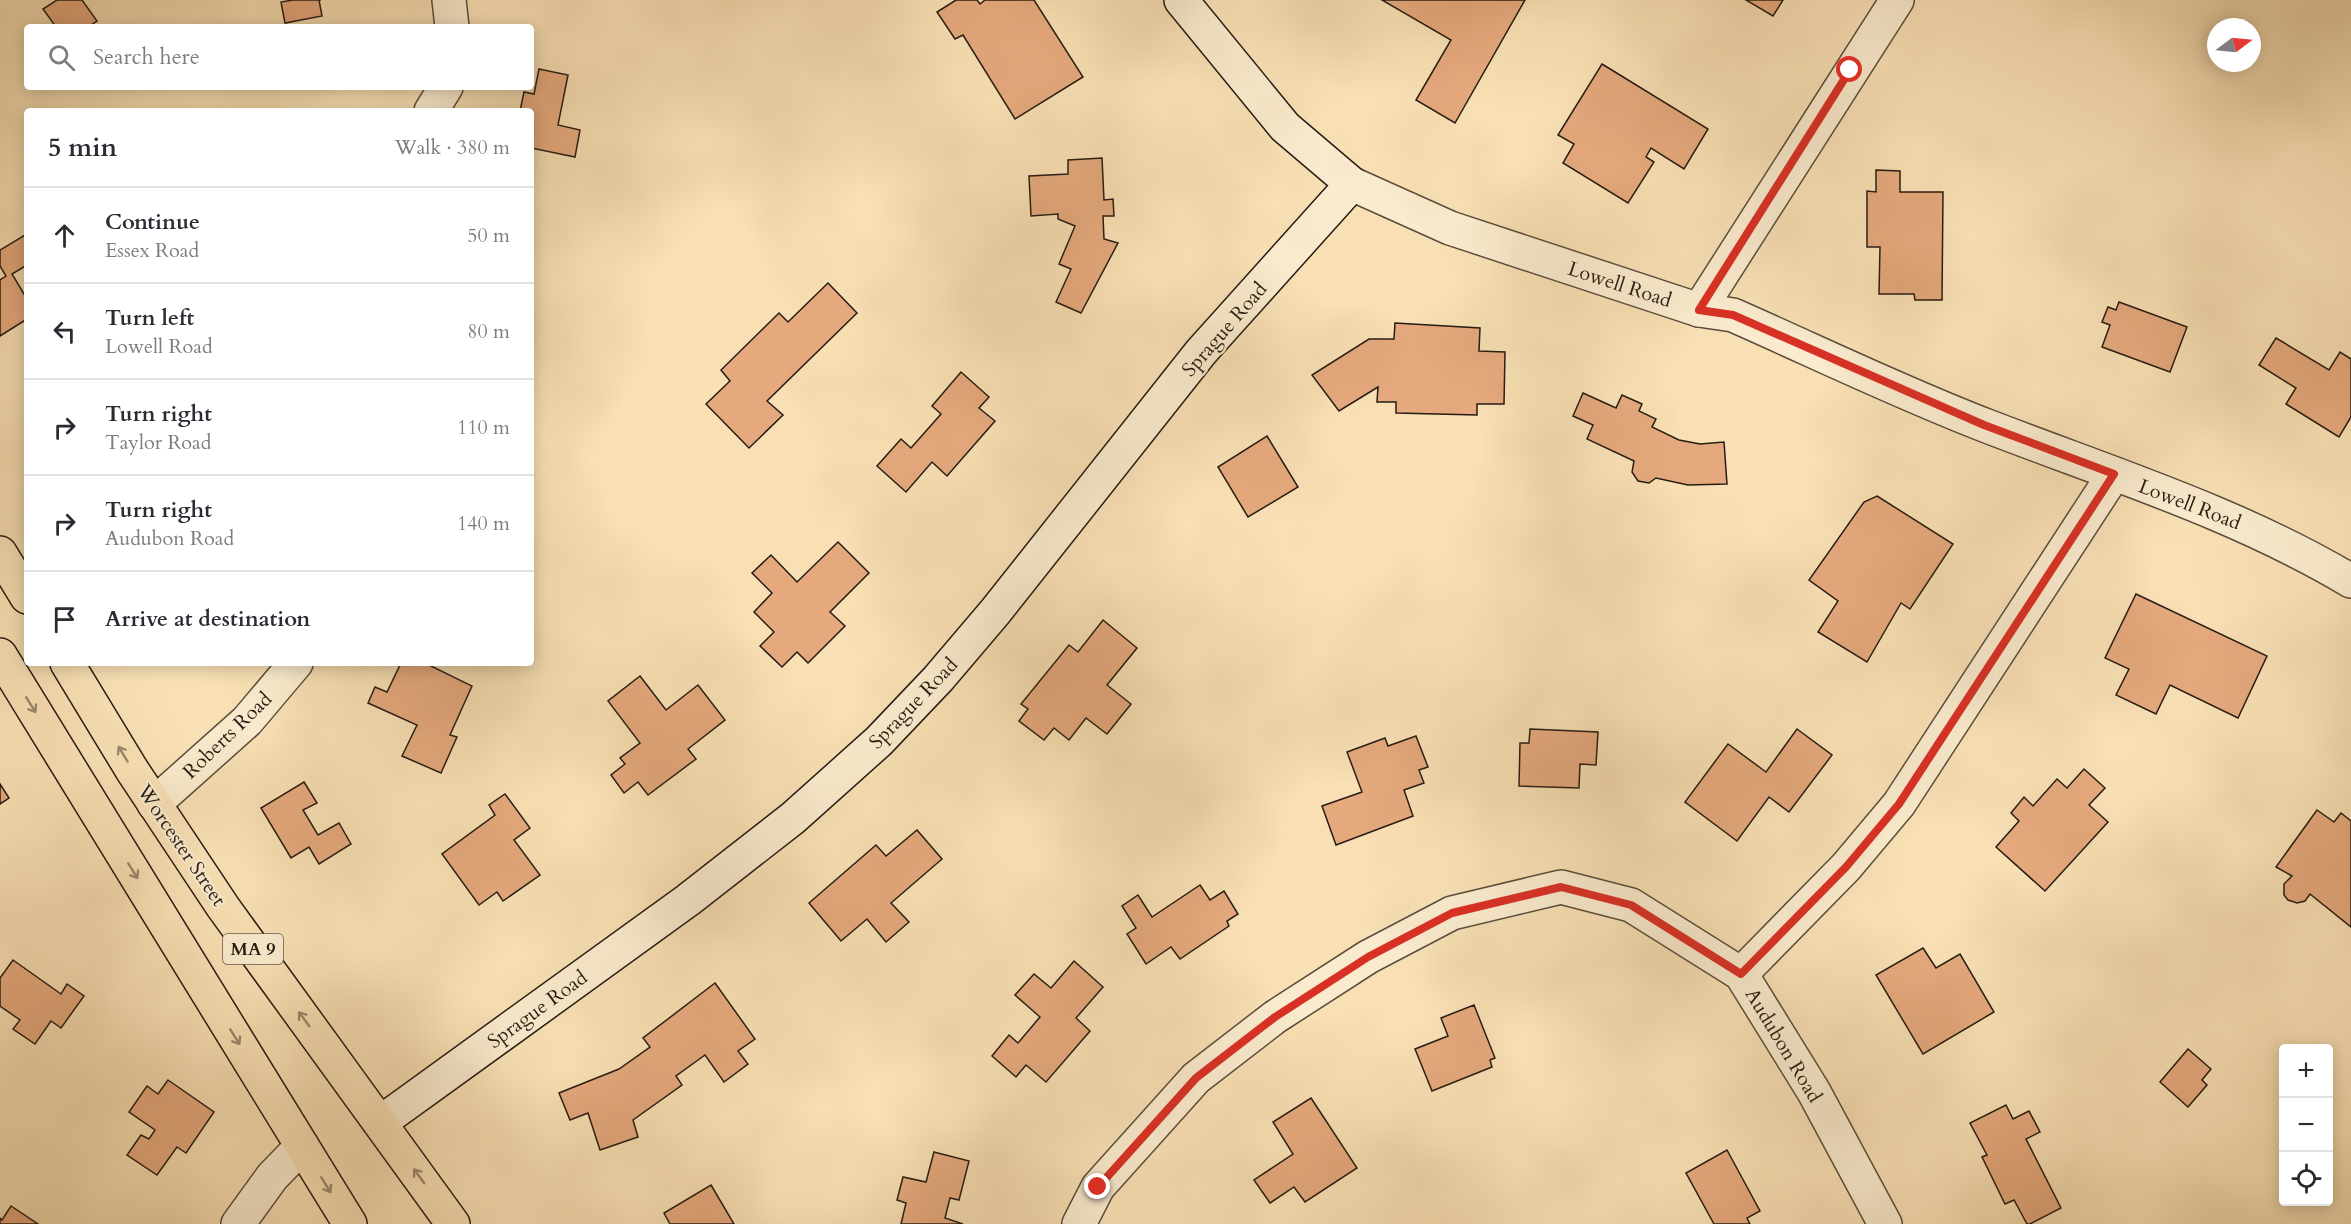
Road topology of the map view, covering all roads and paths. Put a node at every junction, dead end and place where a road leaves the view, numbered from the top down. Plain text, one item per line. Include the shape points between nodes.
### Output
1 (449, 0) edge
2 (1181, 0) edge
3 (1897, 0) edge
4 (452, 24) edge
5 (444, 90) edge
6 (433, 108) edge
7 (1352, 184) junction
8 (1699, 310) junction
9 (2114, 474) junction
10 (0, 553) edge
11 (2351, 581) edge
12 (24, 592) edge
13 (0, 655) edge
14 (69, 666) edge
15 (294, 666) edge
16 (154, 804) junction
17 (1741, 974) junction
18 (381, 1122) junction
19 (302, 1146) junction
20 (238, 1224) edge
21 (350, 1224) edge
22 (453, 1224) edge
23 (1079, 1224) edge
24 (1885, 1224) edge

1 - 4 street
2 - 7 street, Lowell Road via 1285,127
3 - 8 street
5 - 6 street
7 - 8 street, Lowell Road via 1450,228
7 - 18 street, Sprague Road via 1201,352 995,612 879,741 793,818 696,894
8 - 9 street, Lowell Road via 1733,315 1984,425
9 - 11 street, Lowell Road via 2230,518
9 - 17 street via 1899,804 1846,867
10 - 12 highway
13 -> 19 highway, MA 9
16 -> 14 highway, Worcester Street / MA 9
15 - 16 street, Roberts Road via 247,722
18 -> 16 highway, Worcester Street / MA 9 via 229,916
17 - 23 street, Audubon Road via 1631,905 1561,887 1452,913 1368,957 1275,1017 1196,1078 1098,1187
17 - 24 street, Audubon Road via 1814,1092
22 -> 18 highway, Worcester Street / MA 9
19 - 20 street
19 -> 21 highway, MA 9

